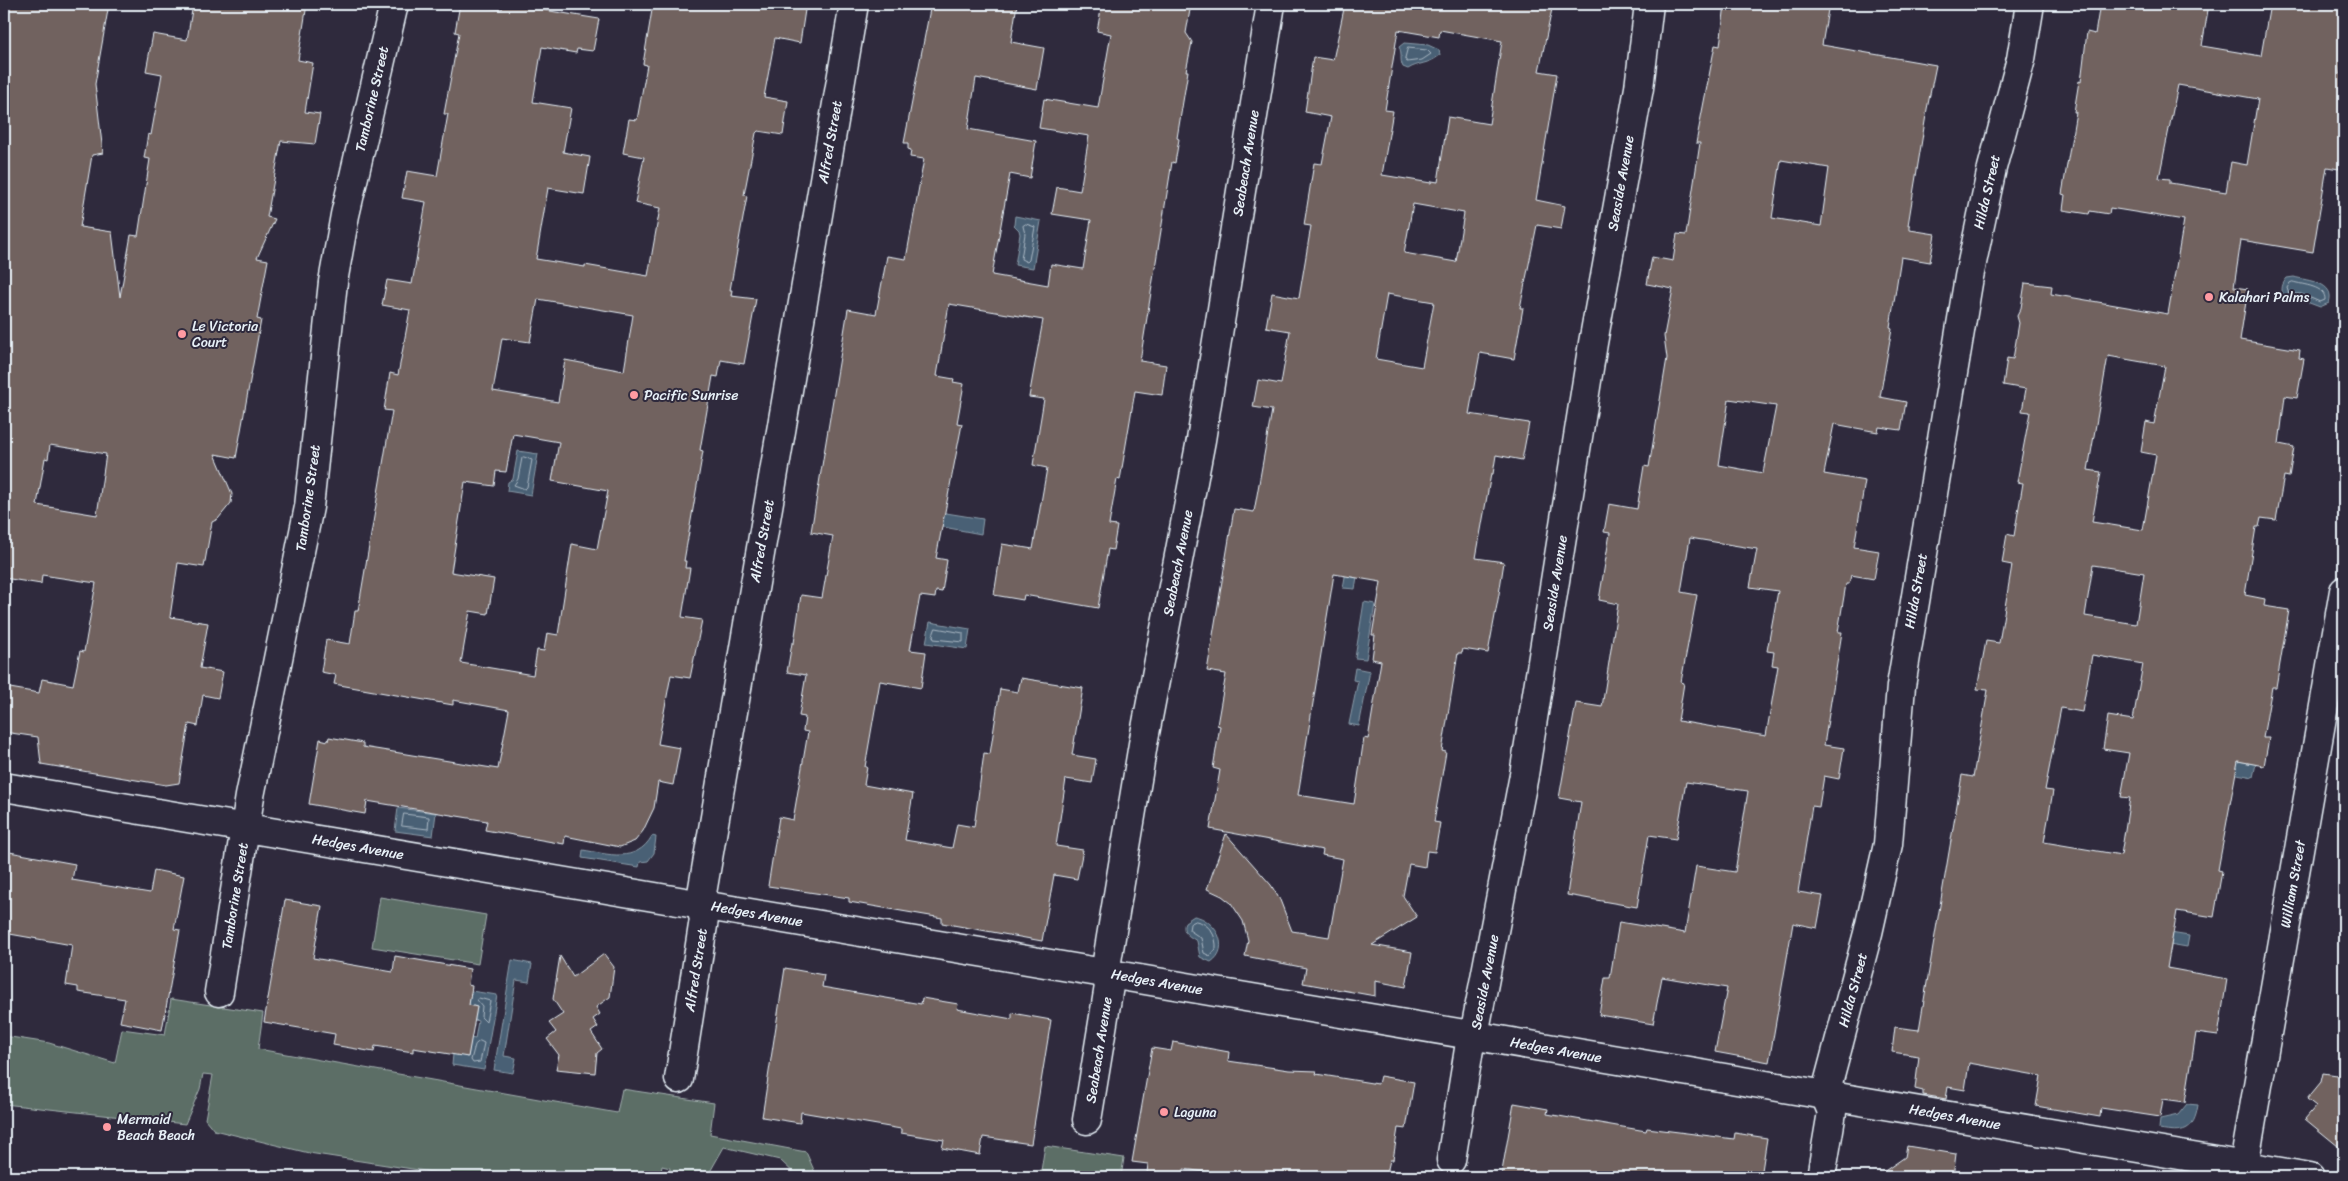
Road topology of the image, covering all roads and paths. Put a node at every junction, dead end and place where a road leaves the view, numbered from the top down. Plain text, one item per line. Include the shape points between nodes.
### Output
1 (394, 4) edge
2 (854, 4) edge
3 (1271, 4) edge
4 (1649, 4) edge
5 (2030, 4) edge
6 (2344, 591) edge
7 (4, 787) edge
8 (245, 828) junction
9 (700, 905) junction
10 (1105, 973) junction
11 (218, 992) dead end
12 (1474, 1036) junction
13 (679, 1079) dead end
14 (1825, 1096) junction
15 (1087, 1120) dead end
16 (1451, 1160) dead end
17 (2243, 1172) edge
18 (1821, 1177) edge
19 (2310, 1177) edge

1 - 8 street, Tamborine Street via 339,248 301,551 273,676
2 - 9 street, Alfred Street
3 - 10 street, Seabeach Avenue via 1201,440 1143,744
4 - 12 street, Seaside Avenue via 1639,88 1593,343 1524,774
5 - 14 street, Hilda Street via 2021,58 1968,276 1901,686 1888,844
6 - 17 street, William Street
7 - 8 street, Hedges Avenue
8 - 9 street, Hedges Avenue
8 - 11 street, Tamborine Street
9 - 10 street, Hedges Avenue
9 - 13 street, Alfred Street via 704,919
10 - 12 street, Hedges Avenue
10 - 15 street, Seabeach Avenue via 1108,986
12 - 14 street, Hedges Avenue
12 - 16 street, Seaside Avenue via 1468,1054
14 - 17 street, Hedges Avenue
14 - 18 street, Hilda Street via 1832,1112
17 - 19 street, Hedges Avenue

